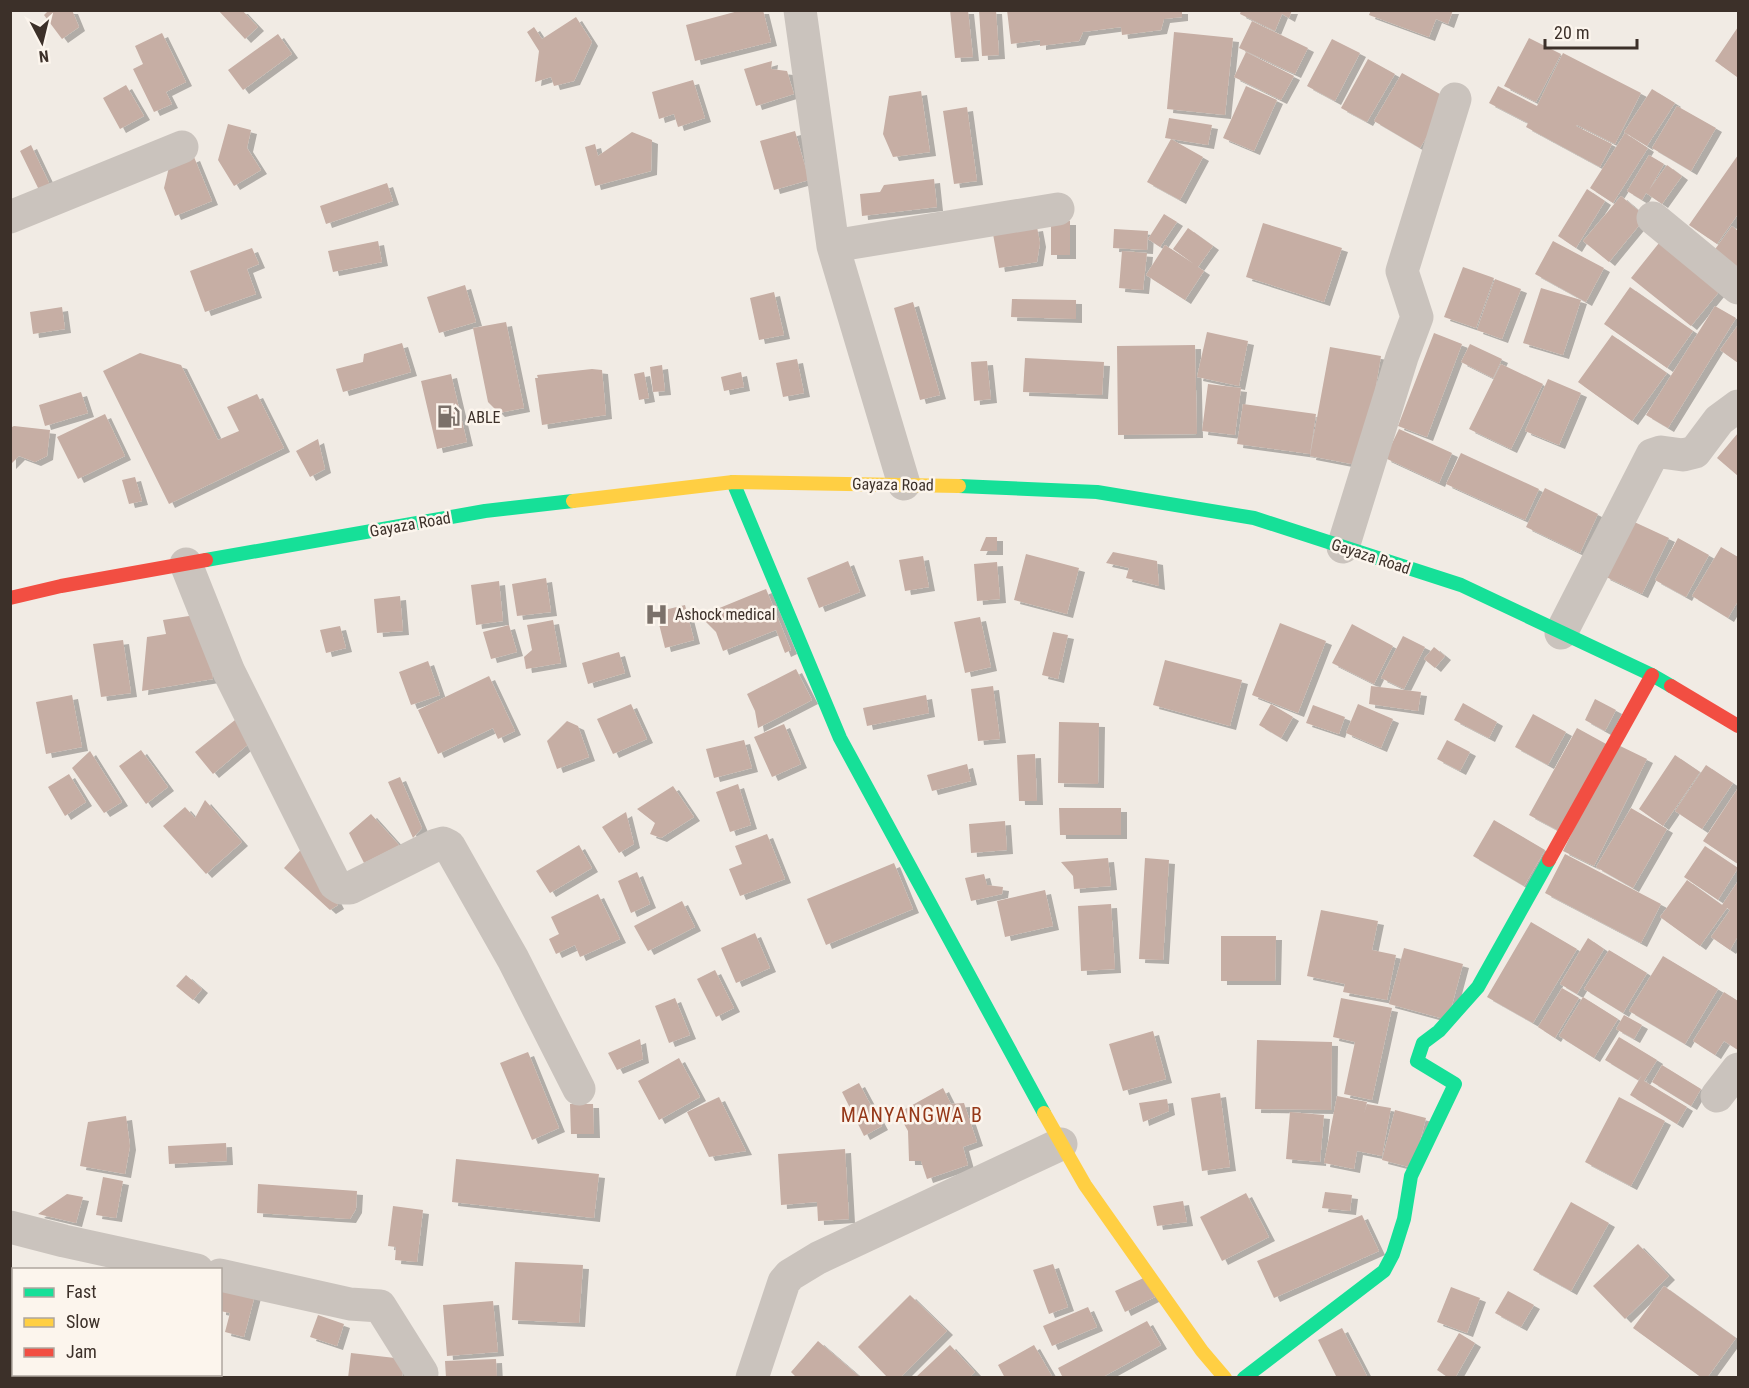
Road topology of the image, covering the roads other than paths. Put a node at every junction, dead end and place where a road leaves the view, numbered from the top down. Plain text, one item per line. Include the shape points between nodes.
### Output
1 (800, 10) edge
2 (1455, 99) dead end
3 (182, 147) dead end
4 (1058, 209) dead end
5 (10, 217) edge
6 (1653, 218) dead end
7 (834, 246) junction
8 (1738, 288) edge
9 (1738, 406) edge
10 (733, 482) junction
11 (904, 484) junction
12 (1343, 547) junction
13 (186, 564) junction
14 (10, 598) edge
15 (1561, 633) junction
16 (1652, 675) junction
17 (1738, 726) edge
18 (1738, 1069) edge
19 (579, 1089) dead end
20 (1717, 1096) dead end
21 (1061, 1144) junction
22 (10, 1227) edge
23 (192, 1268) edge
24 (222, 1275) edge
25 (422, 1377) edge
26 (752, 1377) edge
27 (1225, 1377) edge
28 (1244, 1377) edge

1 - 7 street
2 - 12 street via 1402,271 1417,317
3 - 5 street
4 - 7 street
6 - 8 street
7 - 11 street
9 - 15 street via 1719,420 1695,452 1652,455
10 - 11 street, Gayaza Road
10 - 13 street, Gayaza Road via 485,511
10 - 21 street via 840,738
11 - 12 street, Gayaza Road via 1097,492 1254,519
12 - 15 street, Gayaza Road via 1461,585
13 - 14 street, Gayaza Road
13 - 19 street via 229,672 335,884 350,888 436,845 449,846 513,959
15 - 16 street, Gayaza Road
16 - 17 street, Gayaza Road
16 - 28 street via 1478,987 1420,1047 1417,1061 1455,1084 1411,1176 1404,1219 1384,1271
18 - 20 street
21 - 26 street via 790,1275 784,1282
21 - 27 street via 1202,1351
22 - 23 street
24 - 25 street via 350,1304 380,1306

